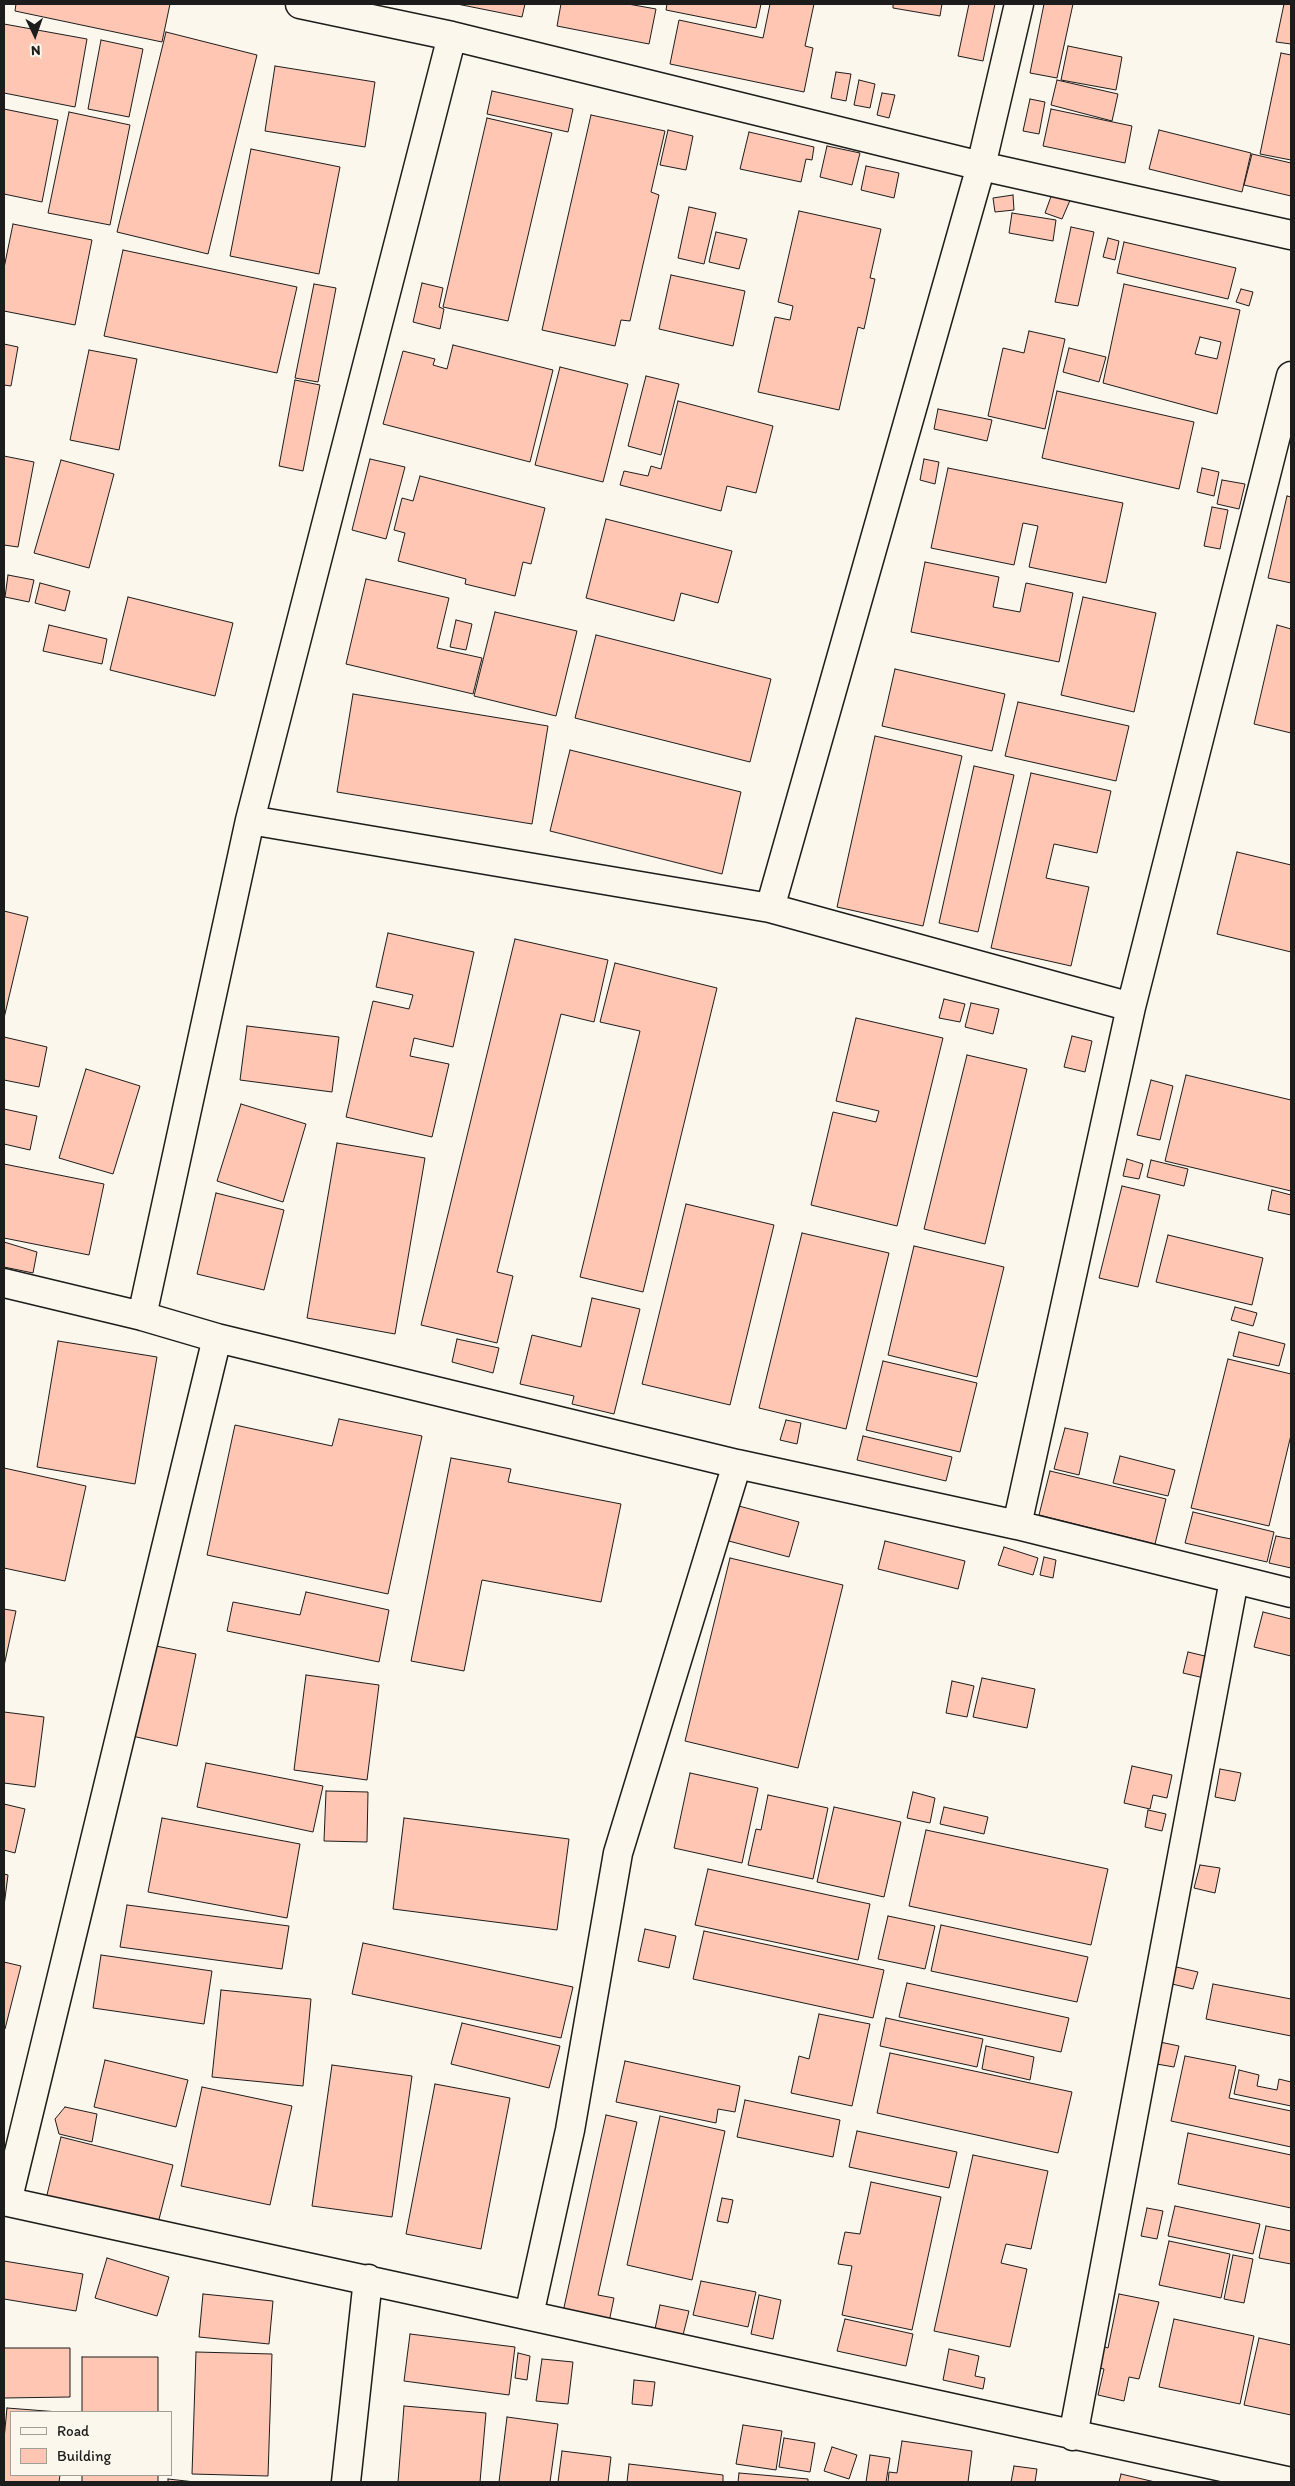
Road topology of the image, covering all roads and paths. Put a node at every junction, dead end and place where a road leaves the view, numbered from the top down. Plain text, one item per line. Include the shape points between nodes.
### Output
1 (300, 4) edge
2 (1018, 4) edge
3 (406, 15) edge
4 (452, 36) junction
5 (981, 166) junction
6 (1291, 235) edge
7 (1291, 376) edge
8 (250, 820) junction
9 (770, 908) junction
10 (1131, 1007) junction
11 (4, 1283) edge
12 (142, 1316) junction
13 (217, 1338) junction
14 (737, 1464) junction
15 (1017, 1525) junction
16 (1234, 1580) junction
17 (1291, 1592) edge
18 (5, 2201) edge
19 (368, 2279) junction
20 (529, 2315) junction
21 (1073, 2436) junction
22 (346, 2482) edge
23 (1291, 2482) edge

1 - 3 street
2 - 5 street
3 - 4 street
4 - 5 street
4 - 8 street
5 - 6 street
5 - 9 street
7 - 10 street
8 - 9 street
8 - 12 street
9 - 10 street
10 - 15 street
11 - 12 street
12 - 13 street
13 - 14 street
13 - 18 street
14 - 15 street
14 - 20 street via 618,1853 570,2130
15 - 16 street
16 - 17 street
16 - 21 street
18 - 19 street
19 - 20 street
19 - 22 street
20 - 21 street
21 - 23 street

